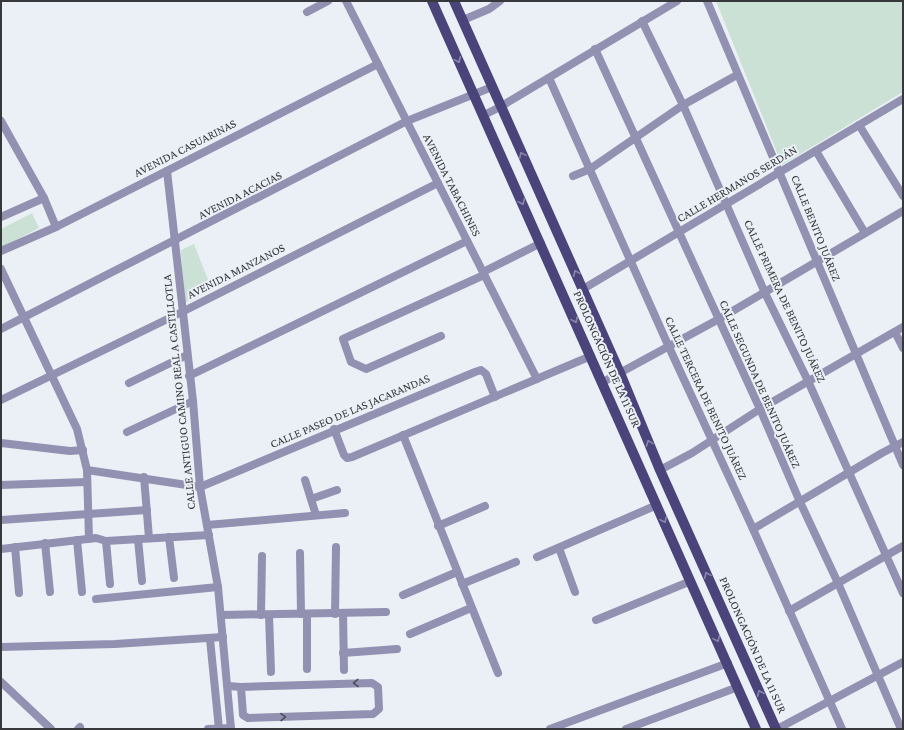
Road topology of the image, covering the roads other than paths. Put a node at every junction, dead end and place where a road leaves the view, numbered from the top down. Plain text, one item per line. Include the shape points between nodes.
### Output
1 (328, 1) edge
2 (346, 1) edge
3 (432, 1) edge
4 (454, 1) edge
5 (500, 1) edge
6 (677, 1) edge
7 (707, 1) edge
8 (307, 12) dead end
9 (463, 20) junction
10 (642, 21) junction
11 (595, 49) junction
12 (378, 64) junction
13 (737, 75) junction
14 (549, 78) junction
15 (492, 87) junction
16 (474, 95) junction
17 (903, 99) edge
18 (683, 105) junction
19 (500, 107) junction
20 (484, 115) junction
21 (1, 121) edge
22 (407, 122) junction
23 (859, 125) junction
24 (637, 138) junction
25 (816, 151) junction
26 (590, 169) junction
27 (168, 170) junction
28 (780, 172) junction
29 (573, 176) dead end
30 (438, 183) junction
31 (903, 196) edge
32 (44, 198) junction
33 (728, 204) junction
34 (903, 211) edge
35 (1, 216) edge
36 (56, 226) junction
37 (679, 233) junction
38 (865, 233) junction
39 (467, 241) junction
40 (174, 242) junction
41 (541, 243) junction
42 (1, 251) edge
43 (632, 261) junction
44 (816, 264) junction
45 (1, 270) edge
46 (484, 273) junction
47 (583, 290) junction
48 (765, 293) junction
49 (182, 312) junction
50 (24, 318) junction
51 (719, 319) junction
52 (903, 327) edge
53 (1, 330) edge
54 (895, 332) junction
55 (441, 336) dead end
56 (668, 345) junction
57 (903, 348) edge
58 (856, 353) junction
59 (187, 356) junction
60 (591, 356) junction
61 (620, 373) junction
62 (52, 374) junction
63 (189, 376) junction
64 (537, 379) junction
65 (808, 381) junction
66 (603, 382) junction
67 (129, 383) dead end
68 (495, 397) junction
69 (1, 400) edge
70 (193, 401) junction
71 (760, 409) junction
72 (334, 429) junction
73 (127, 432) dead end
74 (403, 435) junction
75 (712, 440) junction
76 (903, 442) edge
77 (1, 443) edge
78 (894, 446) junction
79 (83, 450) junction
80 (903, 465) edge
81 (87, 470) junction
82 (660, 470) junction
83 (849, 472) junction
84 (144, 478) junction
85 (305, 480) dead end
86 (87, 482) junction
87 (1, 485) edge
88 (200, 487) junction
89 (337, 490) dead end
90 (311, 499) junction
91 (800, 502) junction
92 (657, 505) junction
93 (485, 506) dead end
94 (147, 510) junction
95 (88, 513) junction
96 (345, 513) dead end
97 (316, 515) junction
98 (1, 520) edge
99 (207, 525) junction
100 (438, 526) junction
101 (753, 529) junction
102 (209, 535) junction
103 (169, 537) junction
104 (149, 538) junction
105 (89, 539) junction
106 (138, 539) junction
107 (77, 540) junction
108 (106, 541) junction
109 (45, 543) junction
110 (903, 546) edge
111 (15, 547) junction
112 (336, 547) dead end
113 (559, 548) junction
114 (1, 549) edge
115 (300, 553) dead end
116 (886, 555) junction
117 (262, 556) dead end
118 (536, 557) dead end
119 (516, 562) dead end
120 (457, 572) junction
121 (174, 578) dead end
122 (142, 580) dead end
123 (690, 581) junction
124 (838, 583) junction
125 (110, 584) dead end
126 (462, 584) junction
127 (218, 587) junction
128 (50, 592) dead end
129 (82, 592) dead end
130 (575, 592) dead end
131 (19, 593) dead end
132 (903, 593) edge
133 (403, 595) dead end
134 (96, 599) dead end
135 (471, 608) junction
136 (789, 611) junction
137 (386, 612) dead end
138 (339, 613) junction
139 (304, 614) junction
140 (222, 615) junction
141 (265, 615) junction
142 (596, 620) dead end
143 (410, 634) dead end
144 (223, 637) junction
145 (210, 639) junction
146 (1, 647) edge
147 (397, 649) dead end
148 (344, 653) junction
149 (903, 662) edge
150 (728, 663) junction
151 (307, 669) dead end
152 (344, 670) dead end
153 (271, 672) dead end
154 (498, 673) dead end
155 (879, 675) junction
156 (1, 682) edge
157 (228, 686) junction
158 (738, 686) junction
159 (241, 687) junction
160 (830, 700) junction
161 (231, 728) edge
162 (51, 729) edge
163 (208, 729) edge
164 (219, 729) edge
165 (550, 729) edge
166 (626, 729) edge
167 (756, 729) edge
168 (777, 729) edge
169 (842, 729) edge
170 (902, 729) edge

1 - 8 street
2 - 12 street, AVENIDA TABACHINES
3 -> 16 main road, PROLONGACIÓN DE LA 11 SUR
4 - 9 main road, PROLONGACIÓN DE LA 11 SUR
5 - 9 street via 489,9
6 - 10 street
7 - 13 street, CALLE BENITO JUÁREZ
9 - 15 main road, PROLONGACIÓN DE LA 11 SUR
10 - 11 street
10 - 18 street, CALLE PRIMERA DE BENITO JUÁREZ
11 - 14 street
11 - 24 street, CALLE SEGUNDA DE BENITO JUÁREZ
12 - 22 street, AVENIDA TABACHINES
12 - 27 street, AVENIDA CASUARINAS
13 - 18 street
13 - 28 street, CALLE BENITO JUÁREZ
14 - 19 street
14 - 26 street, CALLE TERCERA DE BENITO JUÁREZ
15 - 16 street, AVENIDA ACACIAS
15 - 19 main road, PROLONGACIÓN DE LA 11 SUR
16 - 20 main road, PROLONGACIÓN DE LA 11 SUR
16 - 22 street, AVENIDA ACACIAS
17 - 23 street, CALLE HERMANOS SERDÁN
18 - 24 street
18 - 33 street, CALLE PRIMERA DE BENITO JUÁREZ
19 - 20 street
47 -> 19 main road, PROLONGACIÓN DE LA 11 SUR
20 -> 41 main road, PROLONGACIÓN DE LA 11 SUR
21 - 32 street
22 - 30 street, AVENIDA TABACHINES
22 - 40 street, AVENIDA ACACIAS
23 - 25 street, CALLE HERMANOS SERDÁN
23 - 31 street
24 - 26 street
24 - 37 street, CALLE SEGUNDA DE BENITO JUÁREZ
25 - 28 street, CALLE HERMANOS SERDÁN
25 - 38 street
26 - 29 street
26 - 43 street, CALLE TERCERA DE BENITO JUÁREZ
27 - 36 street, AVENIDA CASUARINAS
27 - 40 street, CALLE ANTIGUO CAMINO REAL A CASTILLOTLA
28 - 33 street, CALLE HERMANOS SERDÁN
28 - 44 street, CALLE BENITO JUÁREZ
30 - 39 street, AVENIDA TABACHINES
30 - 49 street, AVENIDA MANZANOS
32 - 35 street
32 - 36 street
33 - 37 street, CALLE HERMANOS SERDÁN
33 - 48 street, CALLE PRIMERA DE BENITO JUÁREZ
34 - 38 street
36 - 42 street, AVENIDA CASUARINAS
37 - 43 street, CALLE HERMANOS SERDÁN
37 - 51 street, CALLE SEGUNDA DE BENITO JUÁREZ
38 - 44 street
39 - 46 street, AVENIDA TABACHINES
39 - 63 street
40 - 49 street, CALLE ANTIGUO CAMINO REAL A CASTILLOTLA
40 - 50 street, AVENIDA ACACIAS
41 - 46 street
41 -> 60 main road, PROLONGACIÓN DE LA 11 SUR
43 - 47 street, CALLE HERMANOS SERDÁN
43 - 56 street, CALLE TERCERA DE BENITO JUÁREZ
44 - 48 street
44 - 58 street, CALLE BENITO JUÁREZ
45 - 50 street
46 - 55 street via 343,337 352,362 366,369
46 - 64 street, AVENIDA TABACHINES
47 - 61 main road, PROLONGACIÓN DE LA 11 SUR
48 - 51 street
48 - 65 street, CALLE PRIMERA DE BENITO JUÁREZ
49 - 59 street, CALLE ANTIGUO CAMINO REAL A CASTILLOTLA
49 - 62 street, AVENIDA MANZANOS
50 - 53 street, AVENIDA ACACIAS
50 - 62 street
51 - 56 street
51 - 71 street, CALLE SEGUNDA DE BENITO JUÁREZ
52 - 54 street
54 - 57 street
54 - 58 street
56 - 61 street
56 - 75 street, CALLE TERCERA DE BENITO JUÁREZ
58 - 65 street
58 - 78 street, CALLE BENITO JUÁREZ
59 - 63 street, CALLE ANTIGUO CAMINO REAL A CASTILLOTLA
59 - 67 street
60 - 64 street
60 - 66 main road, PROLONGACIÓN DE LA 11 SUR
61 - 66 street
82 -> 61 main road, PROLONGACIÓN DE LA 11 SUR
62 - 69 street, AVENIDA MANZANOS
62 - 79 street via 77,429
63 - 70 street, CALLE ANTIGUO CAMINO REAL A CASTILLOTLA
64 - 68 street
65 - 71 street
65 - 83 street, CALLE PRIMERA DE BENITO JUÁREZ
66 - 92 main road, PROLONGACIÓN DE LA 11 SUR
68 - 72 street, CALLE PASEO DE LAS JACARANDAS via 486,374 481,370
68 - 74 street
70 - 73 street
70 - 88 street, CALLE ANTIGUO CAMINO REAL A CASTILLOTLA
71 - 75 street
71 - 91 street, CALLE SEGUNDA DE BENITO JUÁREZ
72 - 74 street via 347,458
72 - 88 street, CALLE PASEO DE LAS JACARANDAS
74 - 100 street
75 - 82 street
75 - 101 street, CALLE TERCERA DE BENITO JUÁREZ
76 - 78 street
77 - 79 street via 70,451
78 - 80 street, CALLE BENITO JUÁREZ
78 - 83 street
79 - 81 street
81 - 84 street
81 - 86 street
168 -> 82 main road, PROLONGACIÓN DE LA 11 SUR
83 - 91 street
83 - 116 street, CALLE PRIMERA DE BENITO JUÁREZ
84 - 88 street
84 - 94 street
85 - 90 street
86 - 87 street
86 - 95 street
88 - 99 street, CALLE ANTIGUO CAMINO REAL A CASTILLOTLA
89 - 90 street
90 - 97 street
91 - 101 street
91 - 124 street, CALLE SEGUNDA DE BENITO JUÁREZ
92 - 113 street
92 -> 123 main road, PROLONGACIÓN DE LA 11 SUR
93 - 100 street
94 - 95 street
94 - 104 street
95 - 98 street
95 - 105 street
96 - 97 street
97 - 99 street
99 - 102 street, CALLE ANTIGUO CAMINO REAL A CASTILLOTLA
100 - 120 street
101 - 136 street, CALLE TERCERA DE BENITO JUÁREZ
102 - 103 street
102 - 127 street, CALLE ANTIGUO CAMINO REAL A CASTILLOTLA
103 - 104 street
103 - 121 street
104 - 106 street
105 - 107 street
105 - 108 street
106 - 108 street
106 - 122 street
107 - 109 street
107 - 129 street
108 - 125 street
109 - 111 street
109 - 128 street
110 - 116 street
111 - 114 street
111 - 131 street
112 - 138 street
113 - 118 street
113 - 130 street
115 - 139 street
116 - 124 street
116 - 132 street, CALLE PRIMERA DE BENITO JUÁREZ
117 - 141 street
119 - 126 street
120 - 126 street
120 - 133 street
123 - 142 street
123 -> 150 main road, PROLONGACIÓN DE LA 11 SUR
124 - 136 street
124 - 155 street, CALLE SEGUNDA DE BENITO JUÁREZ
126 - 135 street
127 - 134 street
127 - 140 street, CALLE ANTIGUO CAMINO REAL A CASTILLOTLA
135 - 143 street
135 - 154 street
136 - 160 street, CALLE TERCERA DE BENITO JUÁREZ
137 - 138 street
138 - 139 street
138 - 148 street
139 - 141 street
139 - 151 street
140 - 141 street
140 - 144 street, CALLE ANTIGUO CAMINO REAL A CASTILLOTLA
141 - 153 street
144 - 145 street
144 - 157 street, CALLE ANTIGUO CAMINO REAL A CASTILLOTLA
145 - 146 street
145 - 164 street
147 - 148 street
148 - 152 street
149 - 155 street
150 - 158 main road, PROLONGACIÓN DE LA 11 SUR
150 - 165 street
155 - 160 street
155 - 170 street, CALLE SEGUNDA DE BENITO JUÁREZ
156 - 162 street
157 - 159 street
157 - 161 street, CALLE ANTIGUO CAMINO REAL A CASTILLOTLA
158 - 166 street
158 - 167 main road, PROLONGACIÓN DE LA 11 SUR
159 -> 159 street via 243,715 248,718 373,714 379,709 378,687 372,682
160 - 168 street
160 - 169 street, CALLE TERCERA DE BENITO JUÁREZ
161 - 164 street
163 - 164 street

